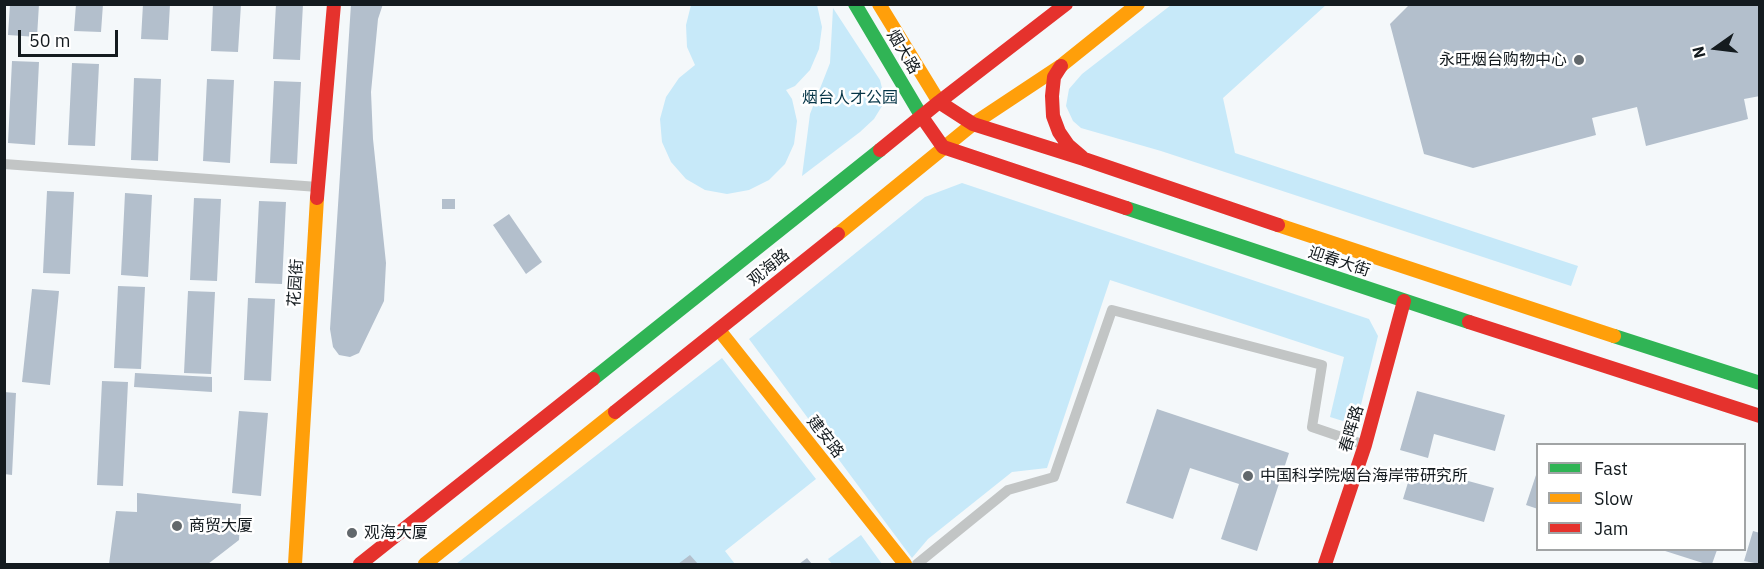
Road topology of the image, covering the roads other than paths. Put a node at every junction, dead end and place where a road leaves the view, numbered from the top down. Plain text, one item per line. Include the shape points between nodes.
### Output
1 (334, 4) edge
2 (855, 4) edge
3 (879, 4) edge
4 (1066, 4) edge
5 (1138, 4) edge
6 (1062, 65) junction
7 (939, 102) junction
8 (922, 117) junction
9 (973, 124) junction
10 (943, 147) junction
11 (1084, 159) junction
12 (4, 164) edge
13 (318, 187) junction
14 (1404, 301) junction
15 (719, 330) junction
16 (1760, 383) edge
17 (1760, 416) edge
18 (1365, 445) junction
19 (295, 564) edge
20 (360, 564) edge
21 (425, 564) edge
22 (905, 564) edge
23 (917, 564) edge
24 (1325, 564) edge

1 - 13 main road, 花园街
2 - 8 main road, 烟大路
3 - 7 main road, 烟大路
4 - 7 main road, 观海路
5 - 6 main road, 观海路
6 - 9 main road, 观海路
6 - 11 main road via 1054,77 1053,116 1068,145
7 - 8 main road, 观海路
7 - 9 main road, 迎春大街
8 - 10 main road
8 - 20 main road, 观海路
9 - 10 main road, 观海路
9 - 11 main road, 迎春大街
10 - 14 main road, 迎春大街
10 - 15 main road, 观海路
11 - 16 main road, 迎春大街
12 - 13 street
13 - 19 main road, 花园街
14 - 17 main road, 迎春大街
14 - 18 main road, 春晖路
15 - 21 main road, 观海路
15 - 22 main road, 建安路
18 - 23 street via 1312,427 1322,365 1112,310 1054,477 1008,490
18 - 24 main road, 春晖路

